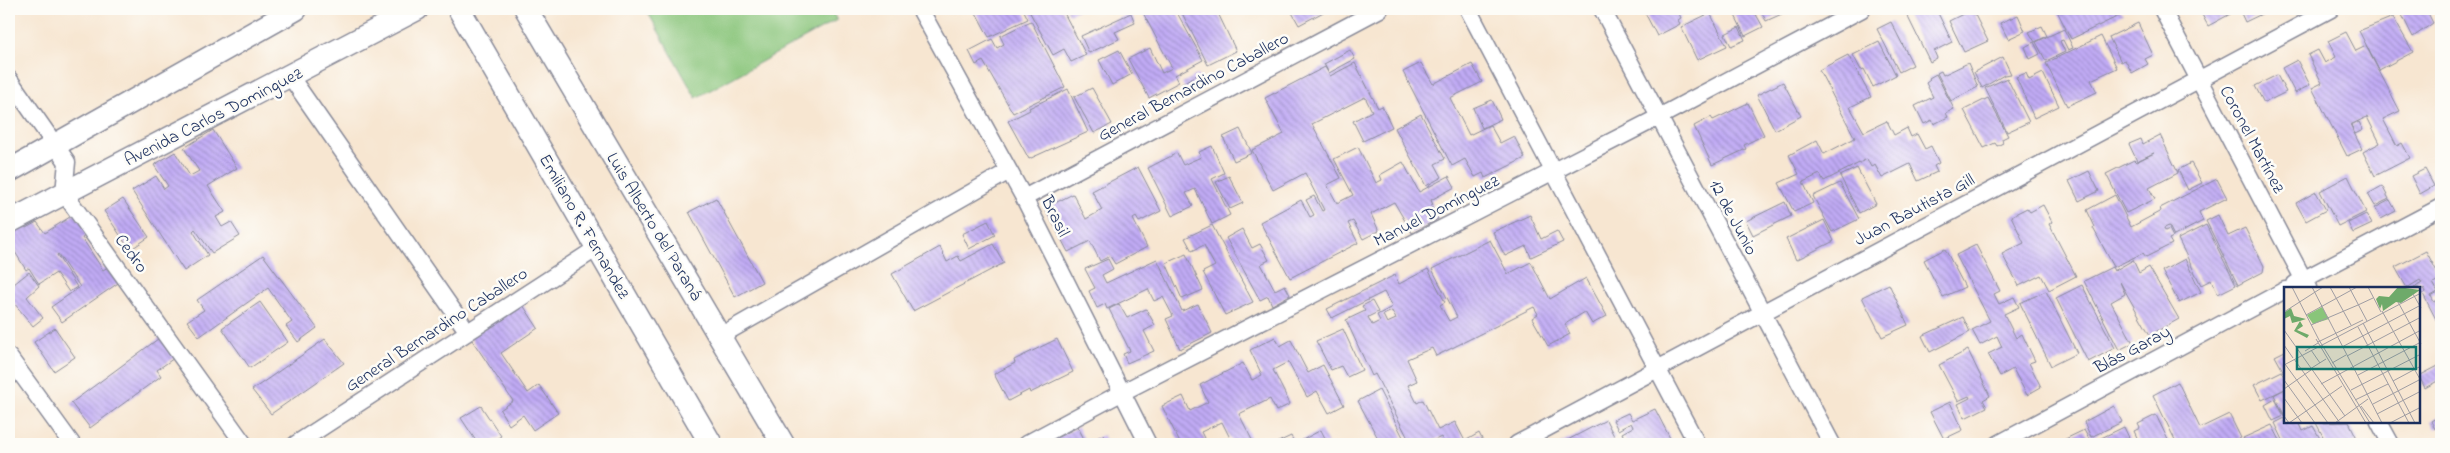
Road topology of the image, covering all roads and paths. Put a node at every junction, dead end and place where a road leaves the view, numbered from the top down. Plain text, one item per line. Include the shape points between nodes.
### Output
1 (296, 9) edge
2 (417, 9) edge
3 (459, 9) edge
4 (526, 9) edge
5 (920, 9) edge
6 (1380, 9) edge
7 (1468, 9) edge
8 (1602, 9) edge
9 (1862, 9) edge
10 (2162, 9) edge
11 (2331, 9) edge
12 (290, 76) junction
13 (9, 79) edge
14 (2199, 79) junction
15 (1659, 117) junction
16 (54, 145) junction
17 (1009, 170) junction
18 (9, 171) edge
19 (1553, 172) junction
20 (64, 193) junction
21 (1024, 198) junction
22 (2441, 206) edge
23 (9, 222) edge
24 (597, 248) junction
25 (2306, 284) edge
26 (2293, 287) edge
27 (2284, 291) edge
28 (1762, 313) junction
29 (468, 332) junction
30 (720, 336) junction
31 (9, 357) edge
32 (1659, 370) junction
33 (1122, 393) junction
34 (2380, 423) edge
35 (72, 444) edge
36 (244, 444) edge
37 (296, 444) edge
38 (710, 444) edge
39 (783, 444) edge
40 (1026, 444) edge
41 (1148, 444) edge
42 (1517, 444) edge
43 (1697, 444) edge
44 (1832, 444) edge
45 (1998, 444) edge
46 (2391, 444) edge

1 - 16 main road
2 - 12 main road, Avenida Carlos Dominguez
3 - 24 main road, Emiliano R. Fernandez
4 - 30 main road, Luis Alberto del Paraná
5 - 17 street, Brasil
6 - 21 street, General Bernardino Caballero
7 - 19 street
8 - 15 street, 12 de Junio
9 - 15 street, Manuel Domínguez
10 - 14 street, Coronel Martínez
11 - 14 street, Juan Bautista Gill
12 - 20 main road, Avenida Carlos Dominguez
12 - 29 street
13 - 16 street
14 - 25 street, Coronel Martínez
14 - 28 street, Juan Bautista Gill
15 - 19 street, Manuel Domínguez
15 - 28 street, 12 de Junio
16 - 18 main road
16 - 20 street via 66,162
17 - 21 street, Brasil
17 - 30 street
19 - 32 street
19 - 33 street, Manuel Domínguez
20 - 23 main road, Avenida Carlos Dominguez
20 - 36 street, Cedro
21 - 33 street, Brasil
22 - 25 street
24 - 29 street, General Bernardino Caballero
24 - 38 main road, Emiliano R. Fernandez
25 - 26 street
27 - 45 street, Blás Garay
28 - 32 street, Juan Bautista Gill
28 - 44 street, 12 de Junio
29 - 37 street, General Bernardino Caballero
30 - 39 main road, Luis Alberto del Paraná
31 - 35 street
32 - 42 street, Juan Bautista Gill
32 - 43 street
33 - 40 street, Manuel Domínguez
33 - 41 street, Brasil
34 - 46 street

